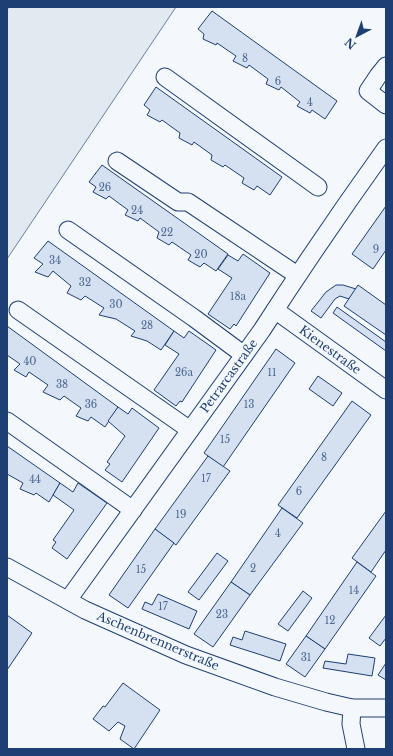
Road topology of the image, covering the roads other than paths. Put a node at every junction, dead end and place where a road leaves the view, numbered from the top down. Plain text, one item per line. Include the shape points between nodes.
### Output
1 (386, 66) edge
2 (165, 77) dead end
3 (386, 105) edge
4 (386, 148) edge
5 (116, 161) dead end
6 (318, 187) dead end
7 (68, 230) dead end
8 (297, 275) junction
9 (18, 310) dead end
10 (275, 310) junction
11 (244, 355) junction
12 (386, 390) edge
13 (7, 421) edge
14 (190, 430) junction
15 (133, 510) junction
16 (7, 567) edge
17 (68, 600) junction
18 (352, 708) junction
19 (386, 708) edge
20 (356, 749) edge

1 - 3 street via 368,91
2 - 6 street
4 - 8 street, Petrarcastraße
5 - 8 street via 178,202 188,202
7 - 11 street
8 - 10 street, Petrarcastraße
9 - 14 street
10 - 11 street, Petrarcastraße
10 - 12 street, Kienestraße
11 - 14 street, Petrarcastraße
13 - 15 street
14 - 15 street, Petrarcastraße
15 - 17 street, Petrarcastraße
16 - 17 street, Aschenbrennerstraße
17 - 18 street, Aschenbrennerstraße via 186,655 275,687
18 - 19 street, Aschenbrennerstraße
18 - 20 street via 351,724

